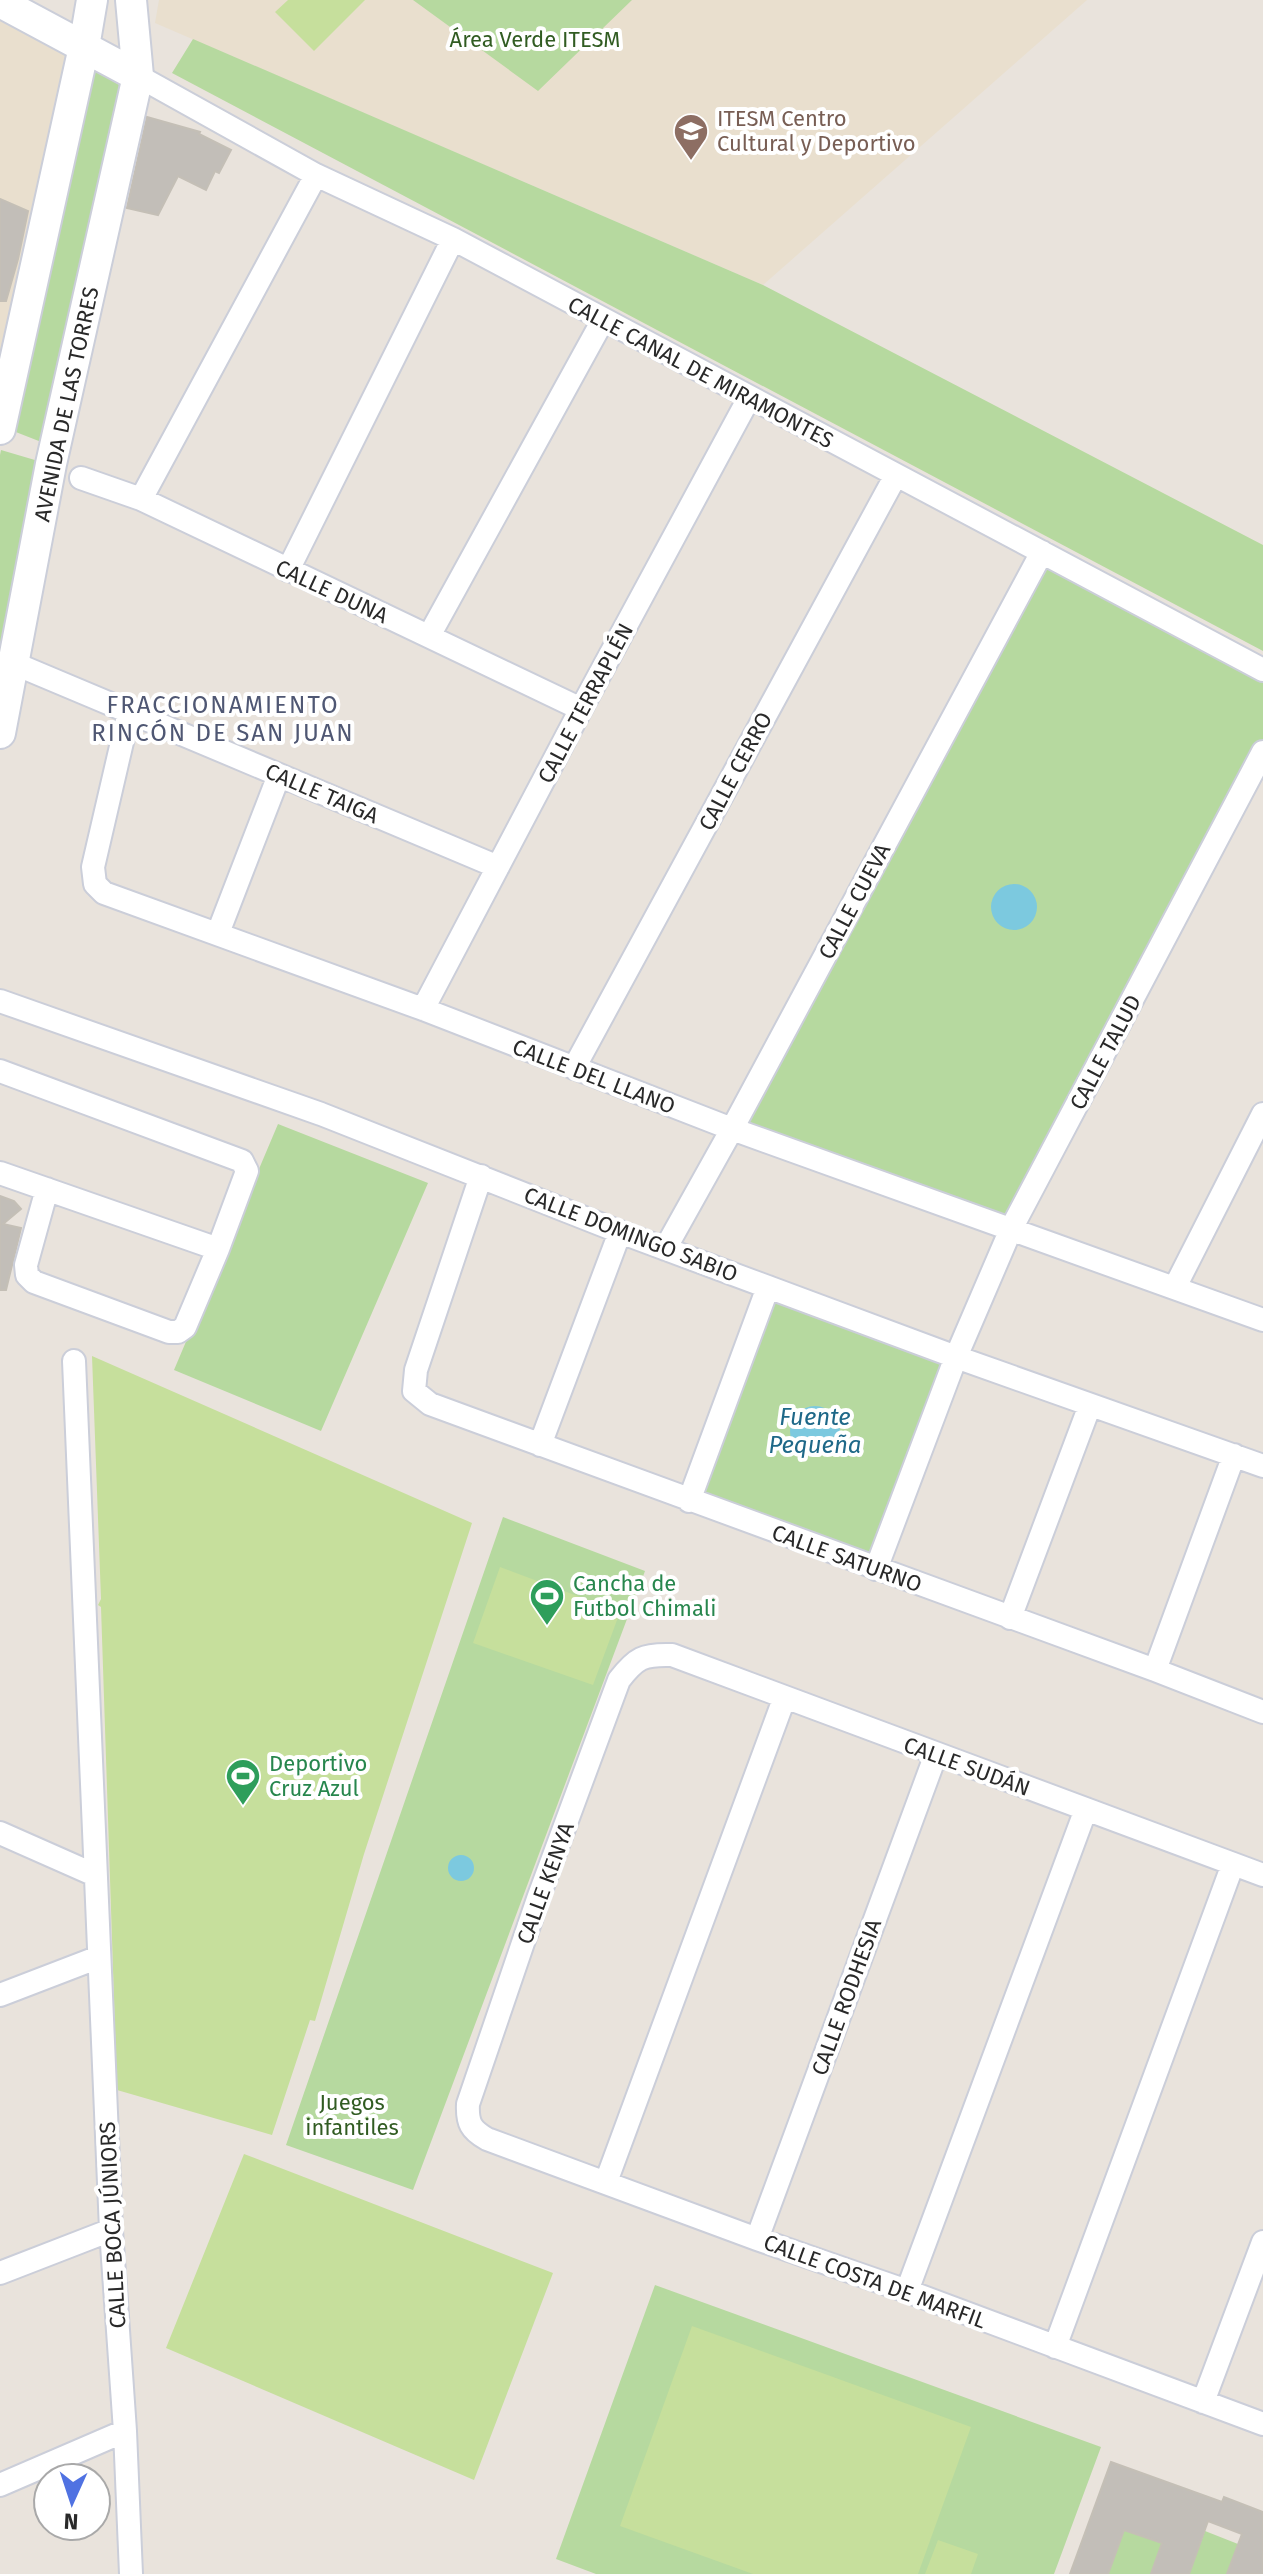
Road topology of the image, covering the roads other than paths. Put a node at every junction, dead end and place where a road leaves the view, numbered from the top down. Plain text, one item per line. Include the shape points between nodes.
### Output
1 (93, 0) edge
2 (0, 2) edge
3 (131, 10) edge
4 (84, 47) junction
5 (138, 76) junction
6 (316, 175) junction
7 (453, 239) junction
8 (603, 320) junction
9 (749, 398) junction
10 (0, 429) edge
11 (896, 475) junction
12 (81, 478) dead end
13 (141, 499) junction
14 (1042, 552) junction
15 (288, 570) junction
16 (429, 636) junction
17 (13, 663) junction
18 (1263, 670) edge
19 (581, 709) junction
20 (129, 712) junction
21 (0, 733) edge
22 (1263, 752) edge
23 (279, 775) junction
24 (498, 867) junction
25 (218, 933) junction
26 (0, 1001) edge
27 (423, 1009) junction
28 (574, 1068) junction
29 (0, 1071) edge
30 (1263, 1114) edge
31 (732, 1129) junction
32 (0, 1173) edge
33 (481, 1176) junction
34 (47, 1189) junction
35 (1011, 1229) junction
36 (620, 1232) junction
37 (218, 1249) junction
38 (665, 1249) junction
39 (768, 1287) junction
40 (1175, 1287) junction
41 (1263, 1320) edge
42 (956, 1357) junction
43 (74, 1361) dead end
44 (1090, 1405) junction
45 (540, 1445) junction
46 (1234, 1455) junction
47 (1263, 1466) edge
48 (689, 1501) junction
49 (876, 1569) junction
50 (1010, 1618) junction
51 (672, 1655) joint
52 (1155, 1670) junction
53 (784, 1699) junction
54 (1263, 1712) edge
55 (936, 1754) junction
56 (1086, 1809) junction
57 (0, 1833) edge
58 (1233, 1864) junction
59 (95, 1875) junction
60 (1263, 1875) edge
61 (99, 1957) junction
62 (0, 1995) edge
63 (487, 2139) joint
64 (606, 2182) junction
65 (111, 2230) junction
66 (757, 2239) junction
67 (1263, 2242) edge
68 (0, 2273) edge
69 (907, 2291) junction
70 (1055, 2347) junction
71 (1203, 2402) junction
72 (1263, 2424) edge
73 (125, 2431) junction
74 (0, 2485) edge
75 (131, 2574) edge

1 - 3 street
1 - 4 street
2 - 4 street
3 - 5 street, AVENIDA DE LAS TORRES
4 - 5 street
4 - 10 street
5 - 6 street, CALLE CANAL DE MIRAMONTES
5 - 17 street, AVENIDA DE LAS TORRES via 51,464
6 - 7 street, CALLE CANAL DE MIRAMONTES
6 - 13 street
7 - 8 street, CALLE CANAL DE MIRAMONTES
7 - 15 street
8 - 9 street, CALLE CANAL DE MIRAMONTES
8 - 16 street
9 - 11 street, CALLE CANAL DE MIRAMONTES
9 - 19 street, CALLE TERRAPLÉN
11 - 14 street, CALLE CANAL DE MIRAMONTES
11 - 28 street, CALLE CERRO
12 - 13 street, CALLE DUNA
13 - 15 street, CALLE DUNA
14 - 18 street, CALLE CANAL DE MIRAMONTES
14 - 31 street, CALLE CUEVA
15 - 16 street, CALLE DUNA
16 - 19 street, CALLE DUNA
17 - 20 street, CALLE TAIGA
17 - 21 street, AVENIDA DE LAS TORRES
19 - 24 street, CALLE TERRAPLÉN
20 - 23 street, CALLE TAIGA
20 - 25 street, CALLE DEL LLANO via 93,867 95,884 104,893
22 - 35 street, CALLE TALUD
23 - 24 street, CALLE TAIGA
23 - 25 street
24 - 27 street, CALLE TERRAPLÉN
25 - 27 street, CALLE DEL LLANO
26 - 33 street, CALLE DOMINGO SABIO
27 - 28 street, CALLE DEL LLANO
28 - 31 street, CALLE DEL LLANO
29 - 37 street via 242,1161 247,1171 244,1183
30 - 40 street
31 - 35 street, CALLE DEL LLANO
31 - 38 street, CALLE CUEVA
32 - 34 street
33 - 36 street, CALLE DOMINGO SABIO
33 - 45 street, CALLE SATURNO via 416,1370 414,1391 430,1404
34 - 37 street
34 - 37 street via 27,1275 169,1332 185,1327
35 - 40 street, CALLE DEL LLANO
35 - 42 street, CALLE TALUD
36 - 38 street, CALLE DOMINGO SABIO
36 - 45 street
38 - 39 street, CALLE DOMINGO SABIO
39 - 42 street, CALLE DOMINGO SABIO
39 - 48 street
40 - 41 street, CALLE DEL LLANO
42 - 44 street, CALLE DOMINGO SABIO
42 - 49 street, CALLE TALUD
43 - 59 street, CALLE BOCA JÚNIORS
44 - 46 street, CALLE DOMINGO SABIO
44 - 50 street
45 - 48 street, CALLE SATURNO
46 - 47 street, CALLE DOMINGO SABIO
46 - 52 street
48 - 49 street, CALLE SATURNO
49 - 50 street, CALLE SATURNO
50 - 52 street, CALLE SATURNO
51 - 53 street, CALLE SUDÁN
51 - 63 street, CALLE KENYA via 641,1657 619,1680 468,2104 473,2132
52 - 54 street, CALLE SATURNO
53 - 55 street, CALLE SUDÁN
53 - 64 street
55 - 56 street, CALLE SUDÁN
55 - 66 street, CALLE RODHESIA
56 - 58 street, CALLE SUDÁN
56 - 69 street
57 - 59 street
58 - 60 street, CALLE SUDÁN
58 - 70 street
59 - 61 street, CALLE BOCA JÚNIORS
61 - 62 street
61 - 65 street, CALLE BOCA JÚNIORS
63 - 64 street, CALLE COSTA DE MARFIL
64 - 66 street, CALLE COSTA DE MARFIL
65 - 68 street
65 - 73 street, CALLE BOCA JÚNIORS
66 - 69 street, CALLE COSTA DE MARFIL
67 - 71 street
69 - 70 street, CALLE COSTA DE MARFIL
70 - 71 street, CALLE COSTA DE MARFIL
71 - 72 street, CALLE COSTA DE MARFIL
73 - 74 street
73 - 75 street, CALLE BOCA JÚNIORS

